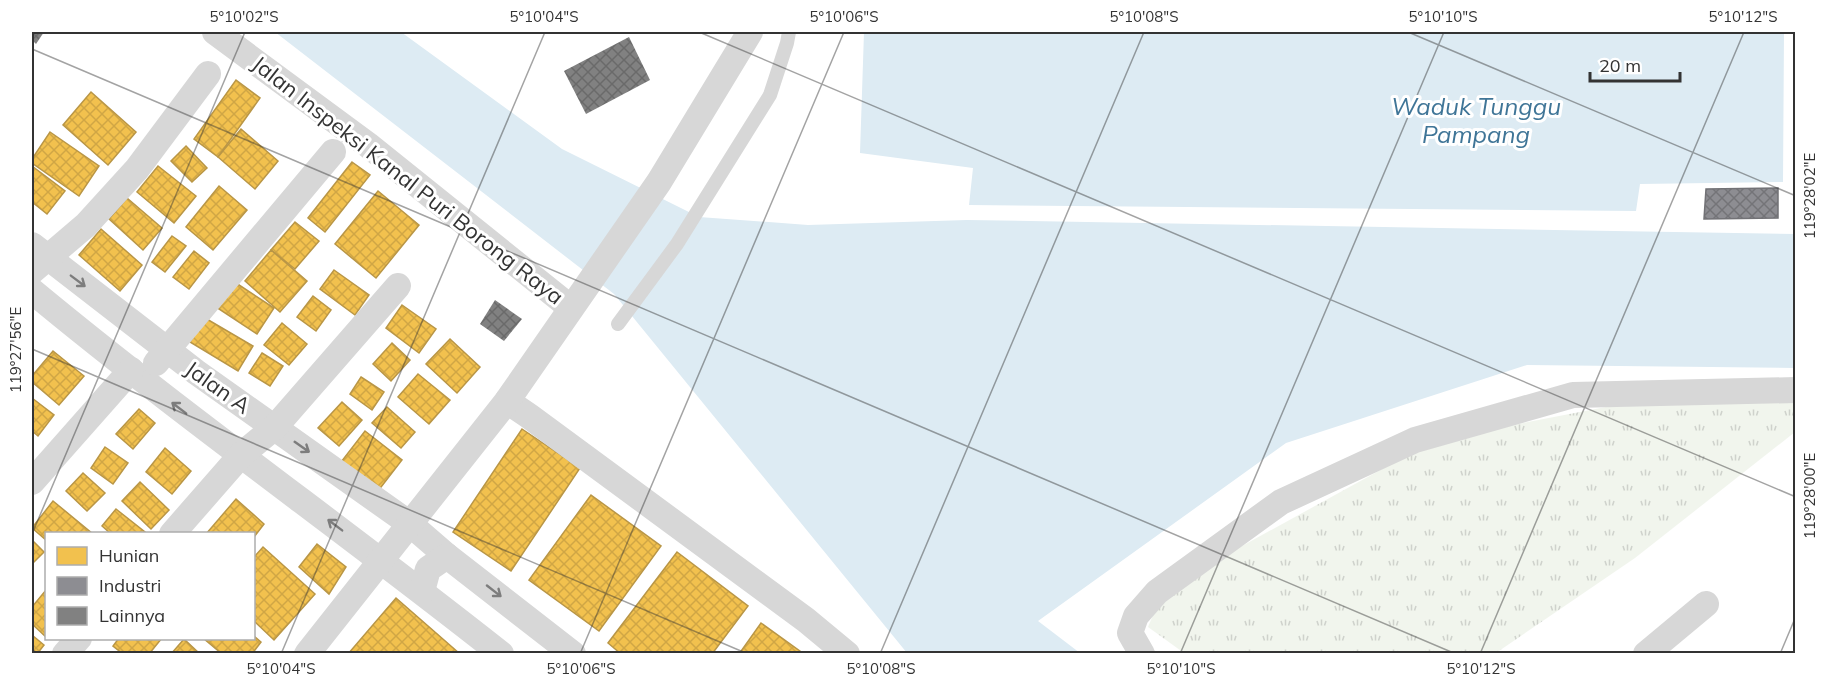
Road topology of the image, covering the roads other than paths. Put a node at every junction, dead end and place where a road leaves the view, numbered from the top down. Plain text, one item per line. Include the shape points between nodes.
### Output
1 (215, 32) edge
2 (750, 32) edge
3 (789, 32) edge
4 (208, 74) dead end
5 (333, 152) dead end
6 (37, 258) edge
7 (398, 286) dead end
8 (32, 291) edge
9 (575, 303) junction
10 (618, 324) dead end
11 (167, 350) junction
12 (136, 375) junction
13 (1796, 390) edge
14 (507, 402) junction
15 (275, 427) junction
16 (241, 455) junction
17 (32, 482) edge
18 (410, 524) junction
19 (174, 532) edge
20 (447, 556) junction
21 (382, 560) junction
22 (422, 591) junction
23 (1706, 603) dead end
24 (78, 640) edge
25 (66, 654) edge
26 (307, 654) edge
27 (501, 654) edge
28 (573, 654) edge
29 (847, 654) edge
30 (1142, 654) edge
31 (1646, 654) edge

1 - 9 street, Jalan Inspeksi Kanal Puri Borong Raya
2 - 9 street via 659,182
3 - 10 lane via 770,95 677,244
4 - 6 street via 138,170 86,225
5 - 11 street
6 -> 11 street, Jalan A
7 - 15 street
8 - 12 street, Jalan A
9 - 14 street
11 - 12 street
11 - 15 street, Jalan A
16 -> 12 street, Jalan A
12 - 17 street
13 - 30 street via 1573,395 1415,440 1281,502 1157,592 1136,616 1130,633
14 - 18 street
14 - 29 street
15 - 16 street
15 -> 18 street, Jalan A
16 - 19 street
21 -> 16 street, Jalan A
18 - 20 street, Jalan A
18 - 21 street
20 - 22 street via 428,569
20 -> 28 street, Jalan A
21 - 22 street, Jalan A
21 - 26 street
22 - 27 street, Jalan A
23 - 31 street
24 - 25 street

